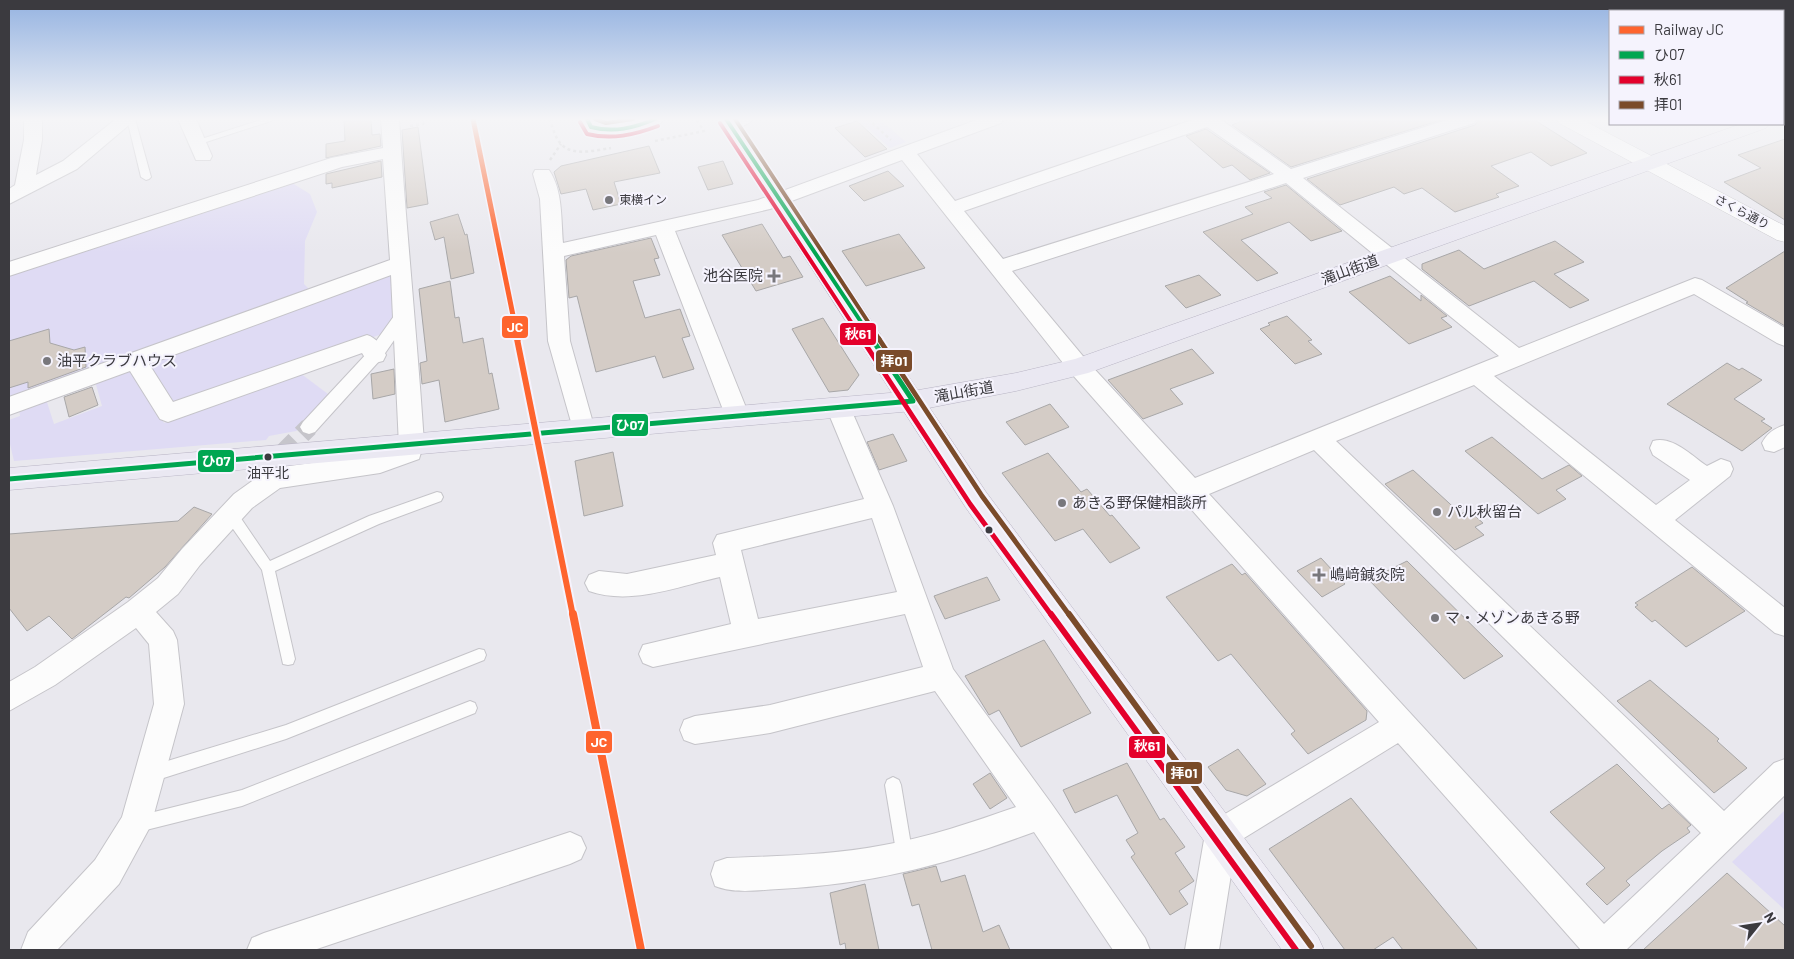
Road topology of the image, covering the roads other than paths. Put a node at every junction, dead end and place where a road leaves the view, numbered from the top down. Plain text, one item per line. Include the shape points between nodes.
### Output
1 (25, 164) edge
2 (72, 164) edge
3 (143, 164) edge
4 (333, 164) edge
5 (393, 164) edge
6 (759, 164) edge
7 (877, 164) edge
8 (915, 164) edge
9 (1081, 164) edge
10 (1272, 164) edge
11 (1327, 164) edge
12 (1648, 164) edge
13 (1651, 164) edge
14 (542, 174) dead end
15 (1289, 176) junction
16 (146, 177) dead end
17 (16, 193) edge
18 (780, 199) junction
19 (951, 209) junction
20 (663, 227) junction
21 (1785, 235) edge
22 (553, 252) junction
23 (1390, 256) junction
24 (400, 264) junction
25 (998, 268) junction
26 (9, 269) edge
27 (405, 313) junction
28 (1785, 338) edge
29 (375, 355) junction
30 (1516, 358) junction
31 (135, 361) junction
32 (1079, 367) junction
33 (1476, 374) junction
34 (913, 401) junction
35 (9, 406) edge
36 (838, 407) junction
37 (737, 415) junction
38 (308, 427) tunnel mouth
39 (583, 430) junction
40 (1318, 439) junction
41 (412, 443) junction
42 (1662, 448) dead end
43 (9, 479) edge
44 (1190, 491) junction
45 (437, 497) dead end
46 (880, 506) junction
47 (230, 515) junction
48 (1656, 520) junction
49 (731, 563) junction
50 (268, 568) junction
51 (600, 583) dead end
52 (912, 601) junction
53 (138, 611) junction
54 (1785, 624) edge
55 (747, 633) junction
56 (479, 654) dead end
57 (654, 654) dead end
58 (288, 659) dead end
59 (941, 676) junction
60 (10, 694) edge
61 (470, 708) dead end
62 (1401, 725) junction
63 (695, 730) dead end
64 (151, 774) junction
65 (1785, 774) edge
66 (894, 785) dead end
67 (1040, 814) junction
68 (135, 825) junction
69 (1724, 833) junction
70 (1221, 834) junction
71 (570, 848) dead end
72 (905, 857) junction
73 (727, 874) dead end
74 (38, 950) edge
75 (264, 950) edge
76 (1133, 950) edge
77 (1202, 950) edge
78 (1305, 950) edge
79 (1603, 950) edge

1 - 17 street
2 - 17 street
3 - 16 lane
4 - 26 street
5 - 24 street
6 - 18 main road
7 - 18 street
8 - 19 street
9 - 19 street
10 - 15 street
11 - 15 street
12 - 23 highway, 滝山街道
13 - 21 street, さくら通り
14 - 22 street via 550,200
15 - 23 street
15 - 25 street
18 - 20 street
18 - 34 main road
19 - 25 street
20 - 22 street
20 - 37 street
22 - 39 street via 559,341
23 - 30 street
23 - 32 highway, 滝山街道
24 - 27 street
24 - 31 street
25 - 32 street
27 - 29 street
27 - 41 street
28 - 30 street via 1695,285
29 - 31 street via 367,343 168,413
29 - 38 street
30 - 33 street
31 - 35 street
32 - 34 highway, 滝山街道
32 - 44 street
33 - 40 street
33 - 48 street
34 - 36 highway, 滝山街道
34 - 70 main road via 988,516
36 - 37 highway, 滝山街道
36 - 46 street
37 - 39 highway, 滝山街道
39 - 41 highway, 滝山街道
40 - 44 street
40 - 69 street
41 - 43 highway, 滝山街道
41 - 47 street via 410,452 380,462 259,483
42 - 48 street via 1715,474
44 - 62 street
45 - 50 lane via 374,520
46 - 49 street via 726,543
46 - 52 street
47 - 50 lane
47 - 53 street via 168,586
48 - 54 street
49 - 51 street via 627,586
49 - 55 street
50 - 58 lane
52 - 55 street
52 - 59 street
53 - 60 street via 45,676
53 - 64 street via 163,640 169,704
55 - 57 street
56 - 64 lane via 286,732
59 - 63 street via 770,718
59 - 67 street
61 - 68 lane via 242,798
62 - 70 street
62 - 79 street
64 - 68 street
65 - 69 street
66 - 72 lane
67 - 72 street
67 - 76 street
68 - 74 street via 107,872 55,926
69 - 79 street
70 - 77 street
70 - 78 main road
71 - 75 street
72 - 73 street via 794,872

